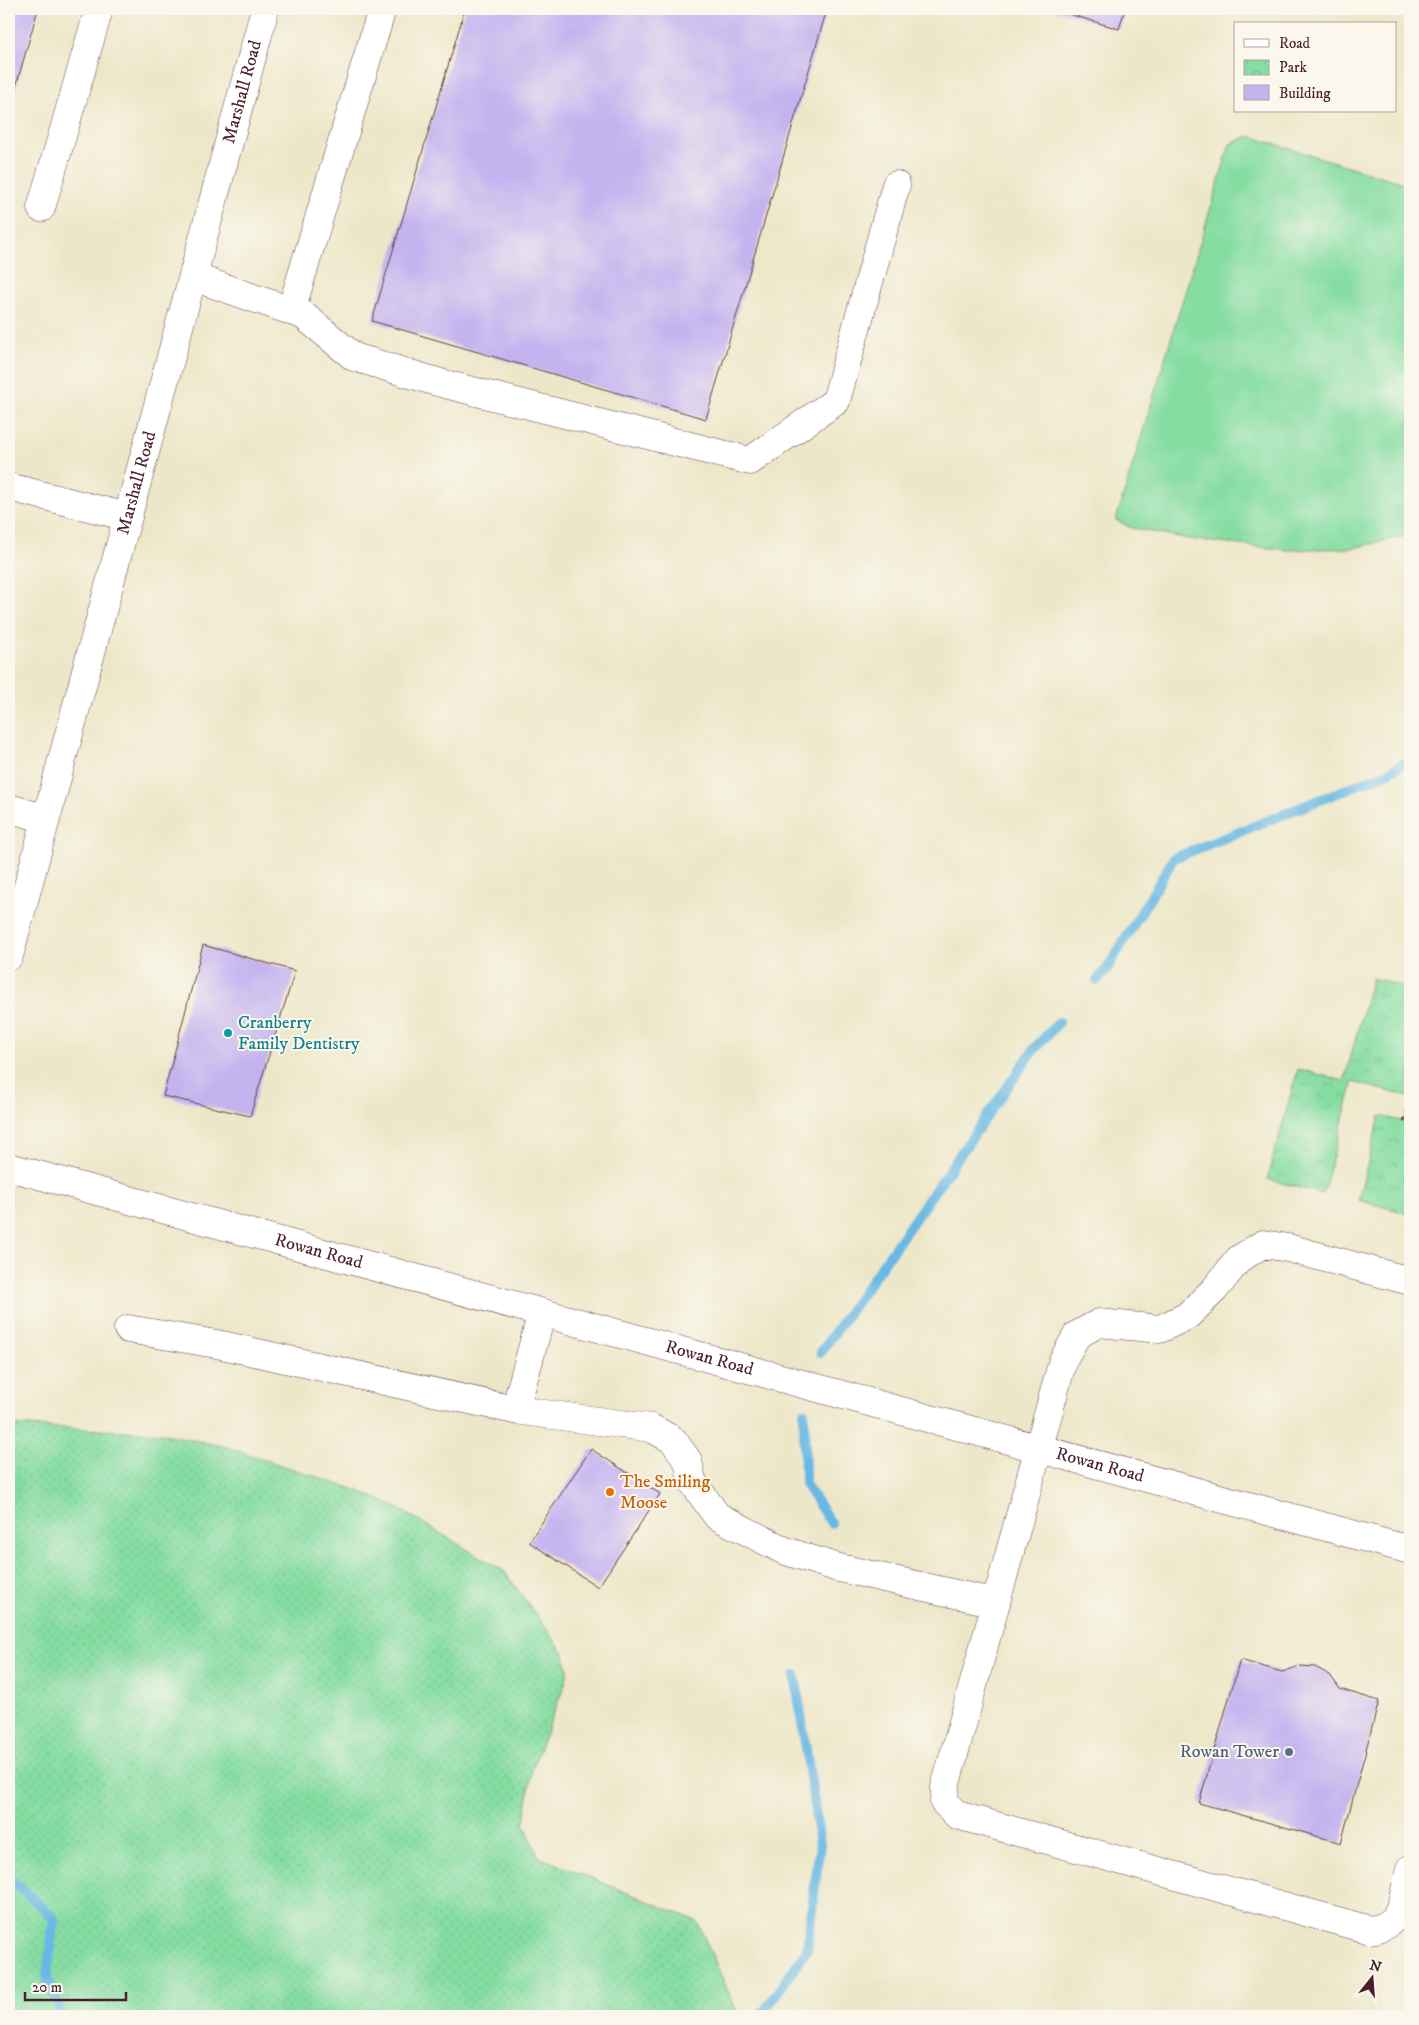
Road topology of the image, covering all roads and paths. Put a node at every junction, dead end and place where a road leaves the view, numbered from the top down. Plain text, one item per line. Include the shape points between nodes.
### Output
1 (99, 9) edge
2 (265, 9) edge
3 (382, 9) edge
4 (896, 185) dead end
5 (41, 208) dead end
6 (193, 277) junction
7 (291, 311) junction
8 (9, 487) edge
9 (128, 517) junction
10 (9, 808) edge
11 (46, 819) junction
12 (9, 956) edge
13 (1410, 1101) edge
14 (1404, 1122) dead end
15 (9, 1168) edge
16 (1410, 1282) edge
17 (542, 1313) junction
18 (128, 1329) dead end
19 (515, 1410) junction
20 (1039, 1448) junction
21 (1410, 1550) edge
22 (996, 1603) junction
23 (1410, 1869) edge

1 - 5 street
2 - 6 street, Marshall Road
3 - 7 street
4 - 7 street via 836,401 750,461 437,382 354,357 303,315
6 - 7 street
6 - 9 street, Marshall Road
8 - 9 street
9 - 11 street, Marshall Road
10 - 11 street
11 - 12 street, Marshall Road
13 - 14 path
15 - 17 street, Rowan Road
16 - 20 street via 1263,1244 1239,1259 1216,1289 1187,1316 1167,1326 1160,1329 1099,1323 1077,1335 1063,1360
17 - 19 street
17 - 20 street, Rowan Road
18 - 19 street via 222,1345
19 - 22 street via 651,1428 673,1440 688,1461 692,1481 717,1516 783,1550 835,1567
20 - 21 street, Rowan Road
20 - 22 street
22 - 23 street via 945,1787 944,1802 957,1815 1370,1930 1384,1928 1398,1916

